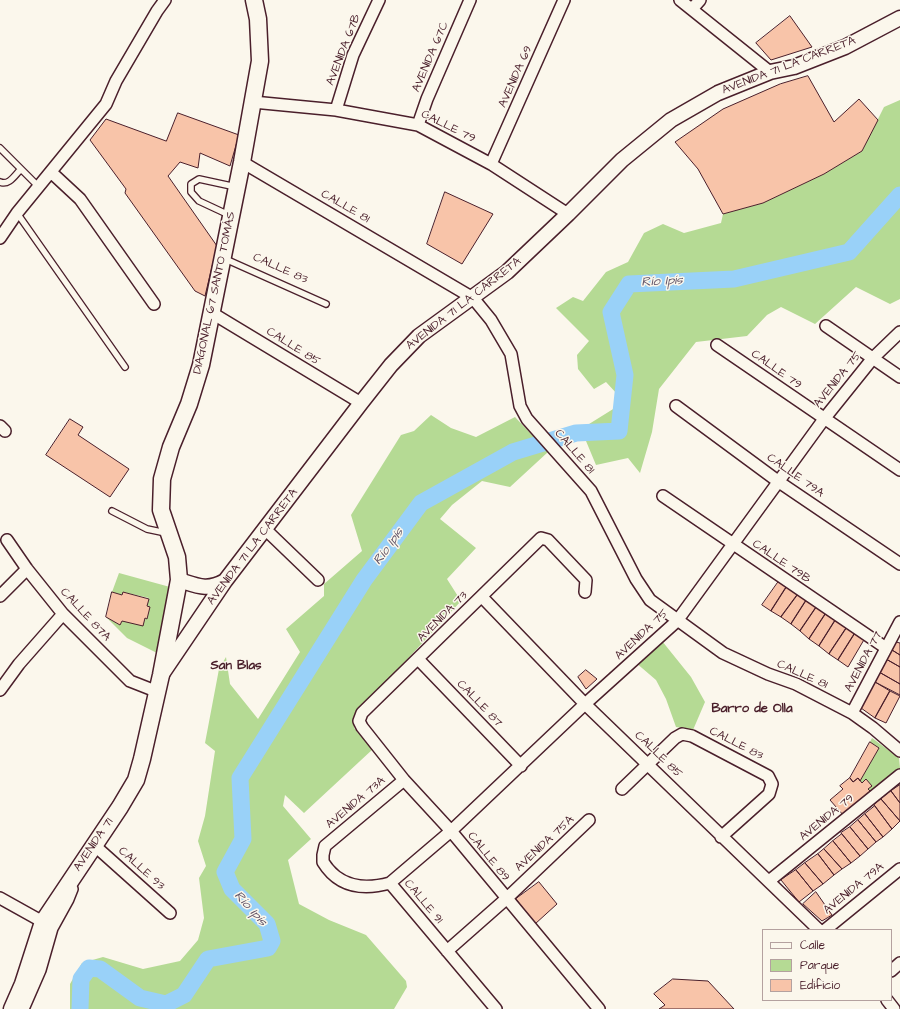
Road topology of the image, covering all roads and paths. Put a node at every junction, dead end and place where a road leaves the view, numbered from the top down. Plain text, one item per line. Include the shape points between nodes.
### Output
1 (165, 0) edge
2 (254, 0) edge
3 (379, 0) edge
4 (470, 0) edge
5 (564, 0) edge
6 (680, 0) edge
7 (700, 0) edge
8 (692, 9) junction
9 (900, 18) edge
10 (770, 72) junction
11 (253, 102) junction
12 (336, 110) junction
13 (418, 125) junction
14 (0, 148) edge
15 (242, 162) junction
16 (491, 164) junction
17 (21, 169) junction
18 (52, 173) junction
19 (0, 182) edge
20 (232, 186) junction
21 (39, 187) junction
22 (17, 213) junction
23 (227, 214) junction
24 (568, 214) junction
25 (0, 238) edge
26 (223, 258) junction
27 (473, 298) junction
28 (154, 304) dead end
29 (326, 304) dead end
30 (212, 313) junction
31 (826, 326) dead end
32 (900, 332) edge
33 (717, 345) dead end
34 (873, 358) junction
35 (125, 367) dead end
36 (900, 377) edge
37 (361, 403) junction
38 (676, 406) dead end
39 (824, 419) junction
40 (900, 470) edge
41 (778, 482) junction
42 (663, 496) dead end
43 (112, 511) dead end
44 (265, 529) junction
45 (168, 534) junction
46 (7, 540) dead end
47 (733, 545) junction
48 (900, 564) edge
49 (27, 569) junction
50 (179, 580) junction
51 (318, 580) dead end
52 (225, 581) junction
53 (585, 592) dead end
54 (0, 596) edge
55 (482, 597) junction
56 (63, 614) junction
57 (677, 621) junction
58 (900, 622) edge
59 (886, 648) junction
60 (419, 660) junction
61 (161, 675) junction
62 (0, 690) edge
63 (158, 692) junction
64 (586, 704) junction
65 (852, 713) junction
66 (359, 721) joint
67 (900, 751) edge
68 (649, 764) junction
69 (520, 766) junction
70 (900, 775) edge
71 (404, 780) junction
72 (622, 789) dead end
73 (589, 820) dead end
74 (451, 832) junction
75 (721, 836) junction
76 (94, 845) junction
77 (325, 846) joint
78 (900, 868) edge
79 (769, 881) junction
80 (69, 882) junction
81 (390, 883) junction
82 (0, 898) edge
83 (506, 899) junction
84 (170, 913) dead end
85 (42, 922) junction
86 (818, 929) edge
87 (826, 929) edge
88 (447, 951) junction
89 (900, 963) edge
90 (892, 969) edge
91 (887, 1001) edge
92 (12, 1009) edge
93 (24, 1009) edge
94 (496, 1009) edge
95 (599, 1009) edge
96 (894, 1009) edge

1 - 18 street via 106,104
2 - 11 main road, DIAGONAL 67 SANTO TOMÁS via 258,19 260,61
3 - 12 street, AVENIDA 67B via 353,55
4 - 13 street, AVENIDA 67C
5 - 16 street, AVENIDA 69
6 - 8 street
7 - 8 street
8 - 10 street
9 - 10 street, AVENIDA 71 LA CARRETA via 845,47 794,67
10 - 24 street, AVENIDA 71 LA CARRETA via 718,93 671,120 622,160
11 - 12 street, CALLE 79
11 - 15 main road, DIAGONAL 67 SANTO TOMÁS
12 - 13 street, CALLE 79
13 - 16 street, CALLE 79
14 - 17 lane
15 - 20 main road, DIAGONAL 67 SANTO TOMÁS
15 - 27 street, CALLE 81
16 - 24 street, CALLE 79
17 - 19 lane via 8,182
17 - 21 lane
18 - 21 street
18 - 28 street via 80,199
20 - 23 main road, DIAGONAL 67 SANTO TOMÁS
20 - 23 lane via 199,179 191,184 191,192 196,199
21 - 22 street
22 - 25 street
22 - 35 lane
23 - 26 main road, DIAGONAL 67 SANTO TOMÁS
24 - 27 street, AVENIDA 71 LA CARRETA via 507,272
26 - 29 lane, CALLE 83
26 - 30 main road, DIAGONAL 67 SANTO TOMÁS
27 - 37 street, AVENIDA 71 LA CARRETA via 419,336 391,365
27 - 57 street, CALLE 81 via 492,320 511,354 520,406 527,419 591,491 636,579 650,600
30 - 37 street, CALLE 85
30 - 45 main road, DIAGONAL 67 SANTO TOMÁS via 201,365 162,479 160,510
31 - 34 street
32 - 34 street, AVENIDA 75
33 - 39 street, CALLE 79
34 - 36 street
34 - 39 street, AVENIDA 75
37 - 44 street, AVENIDA 71 LA CARRETA
38 - 41 street, CALLE 79A
39 - 40 street, CALLE 79
39 - 41 street, AVENIDA 75
41 - 47 street, AVENIDA 75
41 - 48 street, CALLE 79A
42 - 47 street, CALLE 79B
43 - 45 lane via 147,528
44 - 51 street
44 - 52 street, AVENIDA 71 LA CARRETA
45 - 50 main road, DIAGONAL 67 SANTO TOMÁS via 177,557
46 - 49 street, CALLE 87A
47 - 57 street, AVENIDA 75
47 - 59 street, CALLE 79B
49 - 54 street
49 - 56 street, CALLE 87A
50 - 52 street via 206,587
50 - 61 main road, DIAGONAL 67 SANTO TOMÁS
52 - 61 street, AVENIDA 71 LA CARRETA
53 - 55 street, AVENIDA 73 via 586,580 548,540 541,538
55 - 60 street, AVENIDA 73
55 - 64 street, CALLE 85
56 - 62 street
56 - 63 street, CALLE 87A via 130,681
57 - 64 street, AVENIDA 75
57 - 65 street, CALLE 81 via 723,653 796,684
58 - 59 street, AVENIDA 77
59 - 65 street, AVENIDA 77
60 - 66 street, AVENIDA 73 via 362,713
60 - 69 street, CALLE 87
61 - 63 main road, AVENIDA 71
63 - 76 main road, AVENIDA 71 via 136,780
64 - 68 street, CALLE 85
64 - 69 street, AVENIDA 75
65 - 67 street, CALLE 81
66 - 71 street, CALLE 89
68 - 72 street
68 - 75 street, CALLE 85
68 - 75 street, CALLE 83 via 682,734 692,736 768,776 772,784 769,794
69 - 74 street, AVENIDA 75
70 - 79 street, AVENIDA 79
71 - 74 street, CALLE 89
71 - 77 street, AVENIDA 73A
73 - 83 street, AVENIDA 75A
74 - 81 street, AVENIDA 75
74 - 83 street, CALLE 89
75 - 79 street, CALLE 85
76 - 80 main road, AVENIDA 71
76 - 84 street, CALLE 93
77 - 81 street, CALLE 91 via 323,862 340,880 360,887
78 - 87 street, AVENIDA 79A
79 - 86 street, CALLE 85
80 - 85 main road, AVENIDA 71
80 - 93 street via 72,889 52,928 40,970
81 - 88 street, CALLE 91
82 - 85 street
83 - 88 street, AVENIDA 75A
83 - 95 street, CALLE 89
85 - 92 main road, AVENIDA 71 via 23,984
88 - 94 street, CALLE 91
89 - 90 street
91 - 96 street

